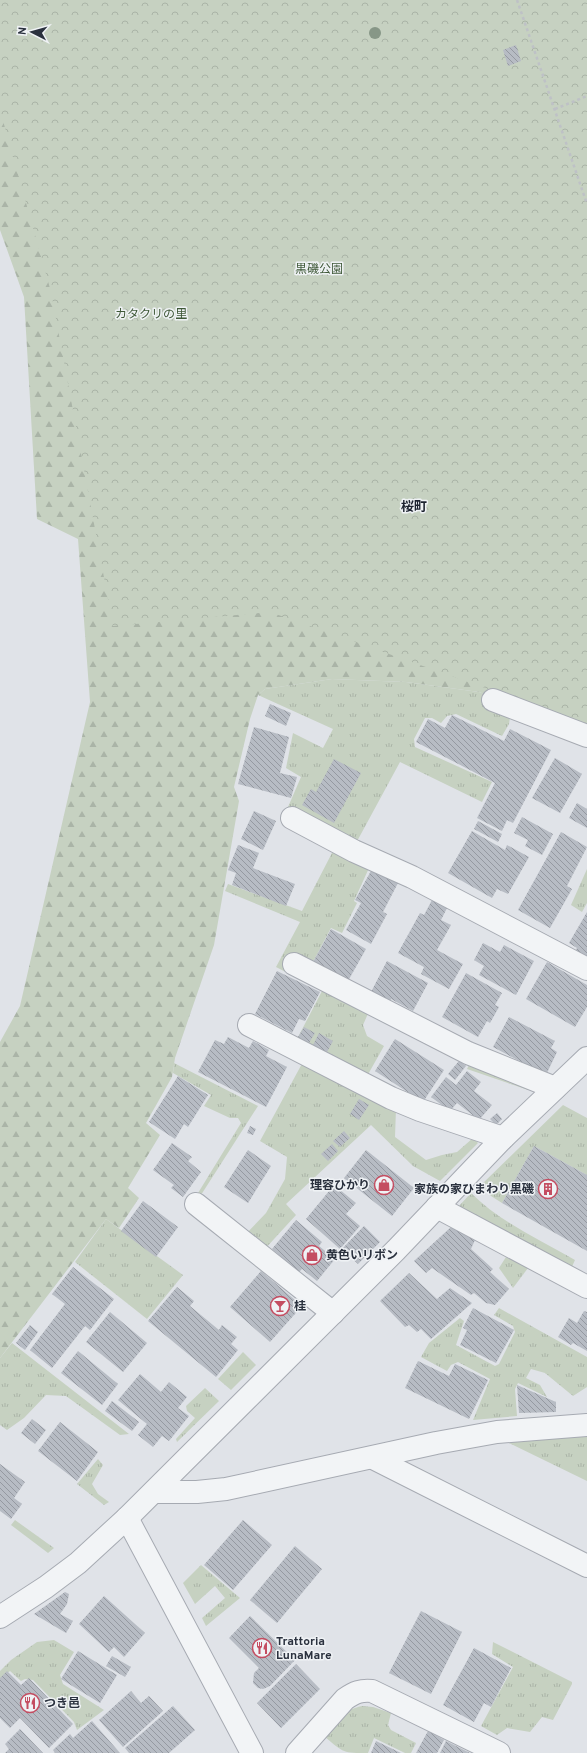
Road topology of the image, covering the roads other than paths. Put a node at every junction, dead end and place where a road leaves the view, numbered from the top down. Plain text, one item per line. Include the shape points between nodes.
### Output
1 (493, 700) dead end
2 (587, 736) edge
3 (292, 818) dead end
4 (294, 964) dead end
5 (587, 969) edge
6 (249, 1025) dead end
7 (587, 1058) edge
8 (555, 1088) junction
9 (503, 1138) junction
10 (196, 1204) dead end
11 (437, 1207) junction
12 (587, 1287) edge
13 (333, 1313) junction
14 (587, 1425) edge
15 (373, 1458) junction
16 (154, 1492) junction
17 (127, 1518) junction
18 (587, 1566) edge
19 (7, 1613) edge
20 (0, 1625) edge
21 (252, 1753) edge
22 (297, 1753) edge
23 (499, 1753) edge

1 - 2 street
3 - 5 street
4 - 8 street via 468,1053
6 - 9 street via 391,1098
7 - 8 street
8 - 9 street
9 - 11 street
10 - 13 street
11 - 12 street
11 - 13 street
13 - 16 street
14 - 15 street via 497,1432 436,1442
15 - 16 street via 226,1489
15 - 18 street
16 - 17 street
17 - 19 street via 78,1563
17 - 21 street
19 - 20 street
22 - 23 street via 345,1698 362,1690 372,1691

